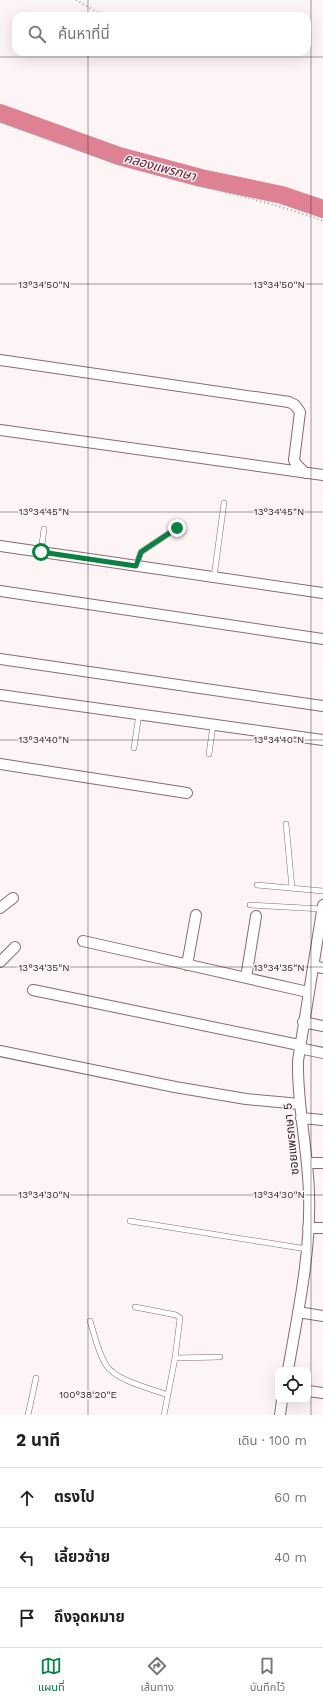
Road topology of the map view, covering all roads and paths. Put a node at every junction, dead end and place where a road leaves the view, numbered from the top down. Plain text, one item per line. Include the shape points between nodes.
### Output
1 (76, 0) edge
2 (97, 12) edge
3 (0, 122) edge
4 (323, 221) edge
5 (0, 360) edge
6 (0, 430) edge
7 (305, 473) junction
8 (323, 475) edge
9 (224, 503) dead end
10 (177, 528) dead end
11 (44, 529) dead end
12 (0, 546) edge
13 (41, 552) junction
14 (136, 566) junction
15 (214, 577) junction
16 (0, 591) edge
17 (323, 593) edge
18 (323, 639) edge
19 (0, 659) edge
20 (0, 695) edge
21 (323, 706) edge
22 (139, 714) junction
23 (213, 725) junction
24 (323, 740) edge
25 (134, 748) dead end
26 (209, 754) dead end
27 (0, 764) edge
28 (187, 793) dead end
29 (286, 824) dead end
30 (257, 885) dead end
31 (292, 888) junction
32 (323, 891) edge
33 (13, 898) dead end
34 (250, 905) dead end
35 (323, 907) edge
36 (0, 908) edge
37 (196, 914) dead end
38 (256, 916) dead end
39 (322, 920) edge
40 (83, 941) dead end
41 (15, 947) dead end
42 (187, 965) junction
43 (1, 966) edge
44 (318, 967) edge
45 (246, 978) junction
46 (33, 990) dead end
47 (308, 992) junction
48 (303, 1022) junction
49 (323, 1026) edge
50 (299, 1046) junction
51 (0, 1051) edge
52 (323, 1053) edge
53 (300, 1104) junction
54 (301, 1118) junction
55 (323, 1120) edge
56 (307, 1163) junction
57 (323, 1163) edge
58 (130, 1221) dead end
59 (308, 1228) junction
60 (323, 1228) edge
61 (307, 1249) junction
62 (135, 1307) dead end
63 (298, 1312) junction
64 (323, 1316) edge
65 (90, 1321) dead end
66 (220, 1357) dead end
67 (175, 1358) junction
68 (289, 1367) edge
69 (36, 1378) dead end
70 (311, 1391) edge
71 (323, 1393) edge
72 (168, 1395) junction
73 (282, 1403) edge
74 (28, 1415) edge
75 (164, 1415) edge
76 (280, 1415) edge

1 - 2 path
3 - 4 path via 102,156 278,205
5 - 7 street via 289,402 300,412 294,460
6 - 7 street
7 - 8 street
9 - 15 lane
10 - 14 lane via 141,552
11 - 13 lane
12 - 13 street
13 - 14 street
14 - 15 street
15 - 17 street
16 - 18 street
19 - 21 street
20 - 22 street
22 - 23 street
22 - 25 lane
23 - 24 street
23 - 26 lane
27 - 28 street
29 - 31 lane
30 - 31 lane
31 - 32 lane
33 - 36 street
34 - 35 lane
35 - 39 street, ซอยแพรกษา 5
37 - 42 street
38 - 45 street
39 - 44 street, ซอยแพรกษา 5
40 - 42 street
41 - 43 street
42 - 45 street
44 - 47 street, ซอยแพรกษา 5
45 - 47 street
46 - 50 street
47 - 48 street, ซอยแพรกษา 5
48 - 49 street
48 - 50 street, ซอยแพรกษา 5
50 - 52 street
50 - 53 street, ซอยแพรกษา 5 via 297,1081
51 - 53 street via 175,1087 246,1099
53 - 54 street, ซอยแพรกษา 5
54 - 55 street
54 - 56 street, ซอยแพรกษา 5
56 - 57 street
56 - 59 street, ซอยแพรกษา 5
58 - 61 lane
59 - 60 street
59 - 61 street, ซอยแพรกษา 5
61 - 63 street, ซอยแพรกษา 5
62 - 67 lane via 180,1318
63 - 64 street
63 - 68 street, ซอยแพรกษา 5
65 - 72 lane via 100,1352 112,1372
66 - 67 lane
67 - 72 lane
69 - 74 lane
70 - 71 street
72 - 75 lane
73 - 76 street

